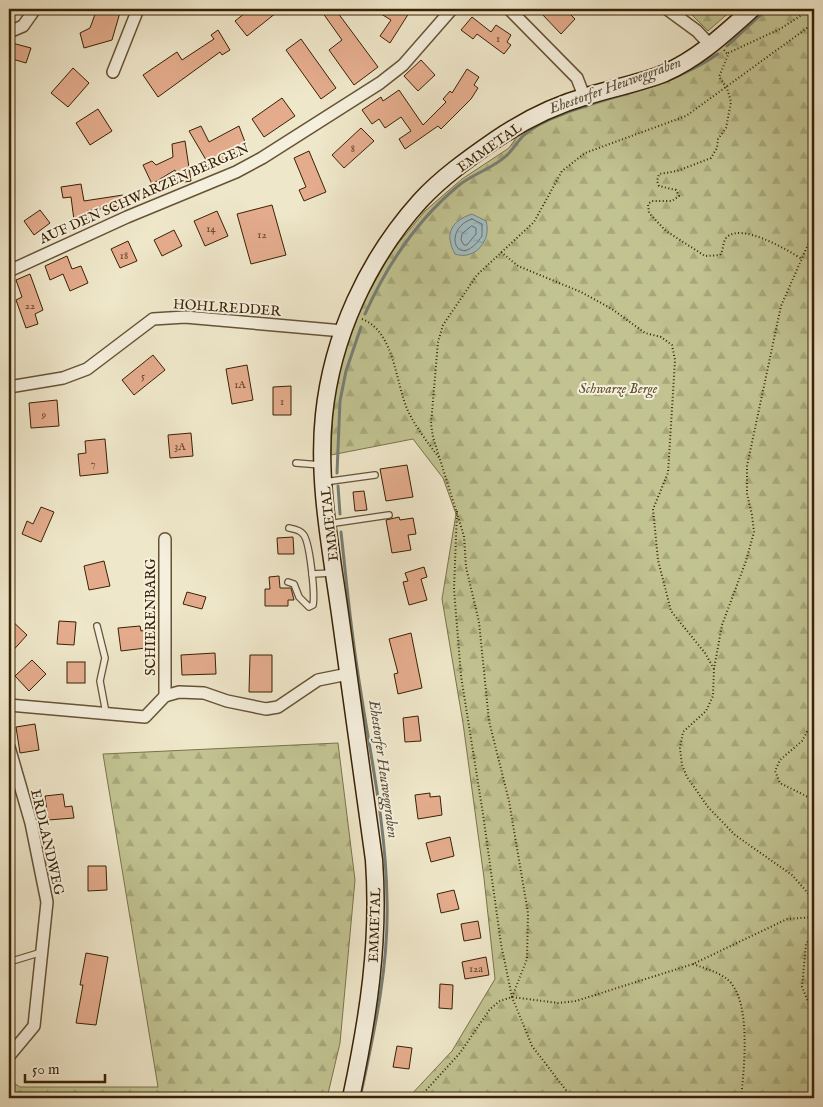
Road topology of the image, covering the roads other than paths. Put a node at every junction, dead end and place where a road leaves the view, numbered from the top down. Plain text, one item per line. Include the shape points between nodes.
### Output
1 (35, 9) edge
2 (138, 9) edge
3 (452, 9) edge
4 (509, 9) edge
5 (667, 9) edge
6 (752, 9) edge
7 (9, 32) edge
8 (710, 45) junction
9 (113, 72) dead end
10 (584, 96) junction
11 (9, 271) edge
12 (343, 331) junction
13 (9, 386) edge
14 (296, 463) dead end
15 (323, 465) junction
16 (376, 474) dead end
17 (324, 482) junction
18 (389, 515) dead end
19 (328, 524) junction
20 (289, 528) dead end
21 (165, 539) dead end
22 (334, 573) junction
23 (312, 574) junction
24 (288, 582) dead end
25 (97, 626) dead end
26 (348, 674) junction
27 (165, 696) junction
28 (9, 705) edge
29 (106, 714) junction
30 (9, 747) edge
31 (42, 952) junction
32 (9, 962) edge
33 (9, 1056) edge
34 (352, 1098) edge

1 - 7 street via 24,26
2 - 9 street
3 - 11 street, AUF DEN SCHWARZEN BERGEN via 403,65 262,158
4 - 10 street via 577,78
5 - 8 street
6 - 8 main road, EMMETAL
8 - 10 main road, EMMETAL via 665,73
10 - 12 main road, EMMETAL via 549,110 496,139 421,200 392,237 364,284
12 - 13 street, HOHLREDDER via 185,316 153,319 88,369 63,378
12 - 15 main road, EMMETAL via 335,352 324,417
14 - 15 lane
15 - 17 main road, EMMETAL
16 - 17 lane
17 - 19 main road, EMMETAL
18 - 19 lane
19 - 22 main road, EMMETAL
20 - 23 lane via 305,535
21 - 27 street, SCHIERENBARG
22 - 23 lane
22 - 26 main road, EMMETAL
23 - 24 lane via 314,601 310,607 299,598 294,584
25 - 29 lane via 105,658 100,681
26 - 27 street via 318,680 278,707 266,709 204,693 179,692
26 - 34 main road, EMMETAL via 377,902 374,964
27 - 29 street via 145,717
28 - 29 street
30 - 31 street, ERDLANDWEG via 31,823 48,902
31 - 32 lane
31 - 33 street, ERDLANDWEG via 34,1026

